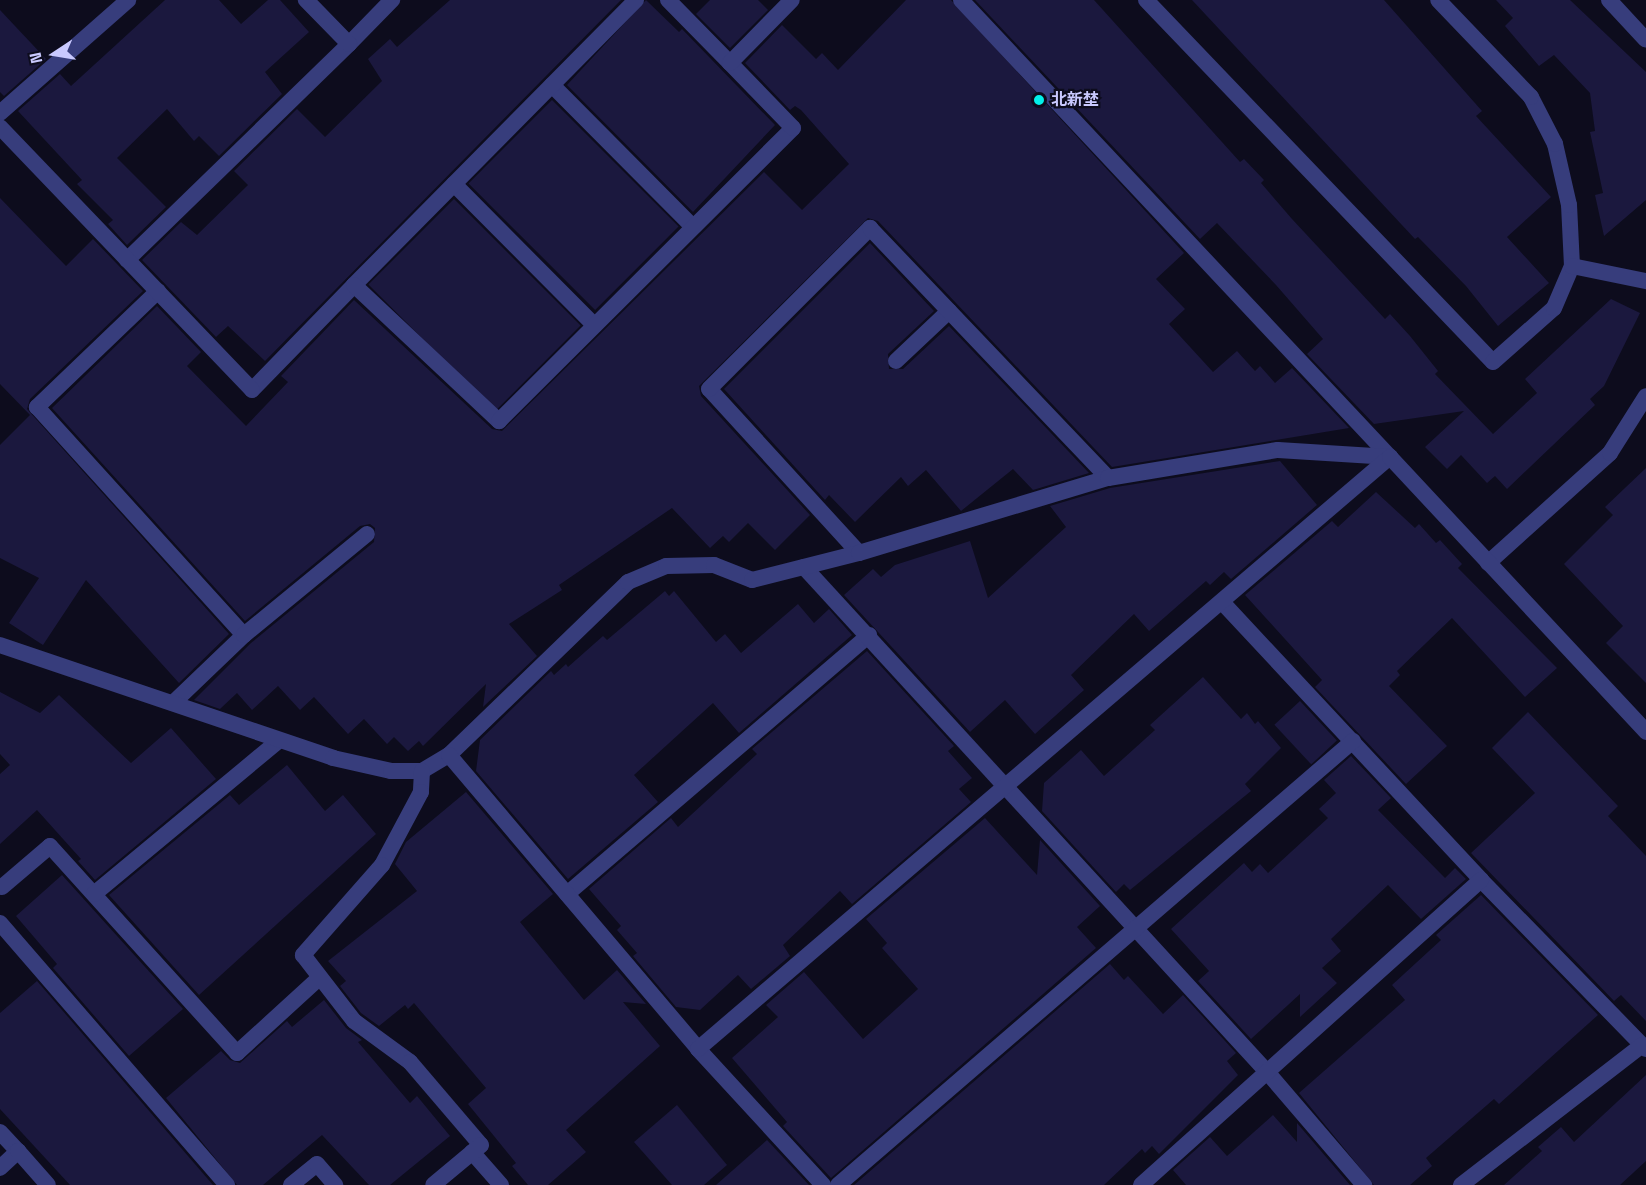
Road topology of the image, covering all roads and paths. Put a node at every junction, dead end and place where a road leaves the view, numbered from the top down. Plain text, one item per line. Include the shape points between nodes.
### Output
1 (129, 0) edge
2 (306, 0) edge
3 (392, 0) edge
4 (636, 0) edge
5 (668, 0) edge
6 (792, 0) edge
7 (961, 0) edge
8 (1146, 0) edge
9 (1438, 0) edge
10 (1609, 0) edge
11 (1646, 40) edge
12 (349, 44) junction
13 (730, 63) junction
14 (552, 85) junction
15 (0, 113) edge
16 (0, 127) edge
17 (454, 184) junction
18 (693, 227) junction
19 (128, 260) junction
20 (1572, 266) junction
21 (1646, 281) edge
22 (354, 285) junction
23 (158, 291) junction
24 (949, 311) junction
25 (594, 324) junction
26 (896, 361) dead end
27 (1646, 396) edge
28 (1390, 458) junction
29 (1108, 478) junction
30 (367, 534) dead end
31 (859, 553) junction
32 (1488, 564) junction
33 (804, 567) junction
34 (1222, 602) junction
35 (244, 635) junction
36 (869, 635) junction
37 (0, 645) edge
38 (173, 703) junction
39 (1646, 732) edge
40 (278, 741) junction
41 (1353, 741) junction
42 (449, 755) junction
43 (422, 771) junction
44 (1005, 783) junction
45 (1481, 880) junction
46 (1, 887) edge
47 (94, 894) junction
48 (567, 894) junction
49 (0, 923) edge
50 (1135, 926) junction
51 (320, 978) junction
52 (1644, 1047) edge
53 (698, 1049) junction
54 (1268, 1073) junction
55 (0, 1132) edge
56 (18, 1151) junction
57 (472, 1152) junction
58 (0, 1168) edge
59 (48, 1185) edge
60 (227, 1185) edge
61 (291, 1185) edge
62 (335, 1185) edge
63 (433, 1185) edge
64 (501, 1185) edge
65 (823, 1185) edge
66 (838, 1185) edge
67 (1141, 1185) edge
68 (1364, 1185) edge
69 (1461, 1185) edge

1 - 15 street
2 - 12 street
3 - 12 street
4 - 14 street
5 - 13 street
6 - 13 street
7 - 28 street
8 - 20 street via 1493,362 1554,308
9 - 20 street via 1531,97 1555,144 1569,205
10 - 11 street
12 - 19 street
13 - 18 street via 793,128
14 - 17 street
14 - 18 street
16 - 19 street
17 - 22 street
17 - 25 street
18 - 25 street
19 - 23 street
20 - 21 street
22 - 23 street via 252,390
22 - 25 street via 499,421
23 - 35 street via 37,407
24 - 26 street
24 - 29 street
24 - 31 street via 870,228 709,389
27 - 32 street via 1610,453
28 - 29 street via 1278,450
28 - 32 street
28 - 34 street
29 - 31 street
30 - 35 street
31 - 33 street
32 - 39 street
33 - 36 street
33 - 42 street via 752,580 714,565 666,566 628,582
34 - 41 street
34 - 44 street
35 - 38 street
36 - 44 street
36 - 48 street
37 - 38 street
38 - 40 street
40 - 43 street via 391,771
40 - 47 street
41 - 45 street
41 - 50 street
42 - 43 street
42 - 48 street
43 - 51 street via 421,792 382,865 303,955
44 - 50 street
44 - 53 street
45 - 52 street
45 - 54 street
46 - 47 street via 50,846
47 - 51 street via 237,1053
48 - 53 street
49 - 60 street
50 - 54 street
50 - 66 street
51 - 57 street via 354,1022 410,1062 481,1145
52 - 69 street
53 - 65 street
54 - 67 street
54 - 68 street
55 - 56 street
56 - 58 street
56 - 59 street
57 - 63 street
57 - 64 street
61 - 62 street via 317,1164

